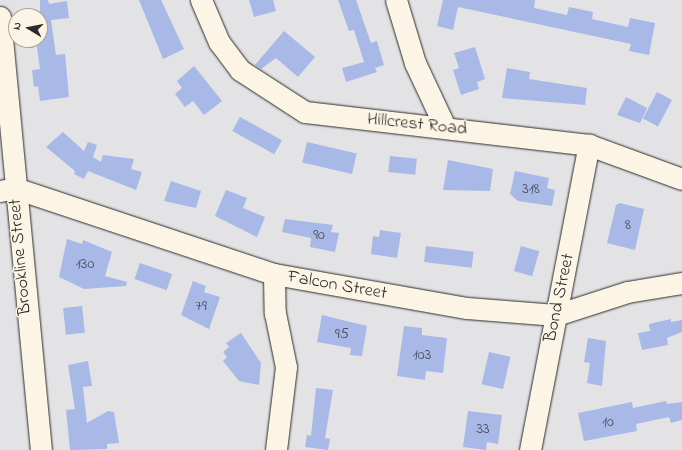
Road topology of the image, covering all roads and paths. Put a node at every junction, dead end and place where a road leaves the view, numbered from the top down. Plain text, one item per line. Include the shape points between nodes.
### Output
1 (201, 0) edge
2 (396, 0) edge
3 (0, 17) edge
4 (444, 128) junction
5 (589, 145) junction
6 (682, 179) edge
7 (7, 189) edge
8 (274, 274) junction
9 (682, 283) edge
10 (556, 315) junction
11 (41, 450) edge
12 (276, 450) edge
13 (530, 450) edge

1 - 4 street, Hillcrest Road via 219,42 240,70 305,112
2 - 4 street via 415,63
3 - 7 street, Brookline Street
4 - 5 street, Hillcrest Road
5 - 6 street, Hillcrest Road
5 - 10 street, Bond Street
7 - 8 street, Falcon Street
7 - 11 street, Brookline Street
8 - 10 street, Falcon Street via 467,308
8 - 12 street via 275,313 286,367
9 - 10 street, Falcon Street via 627,292
10 - 13 street, Bond Street

